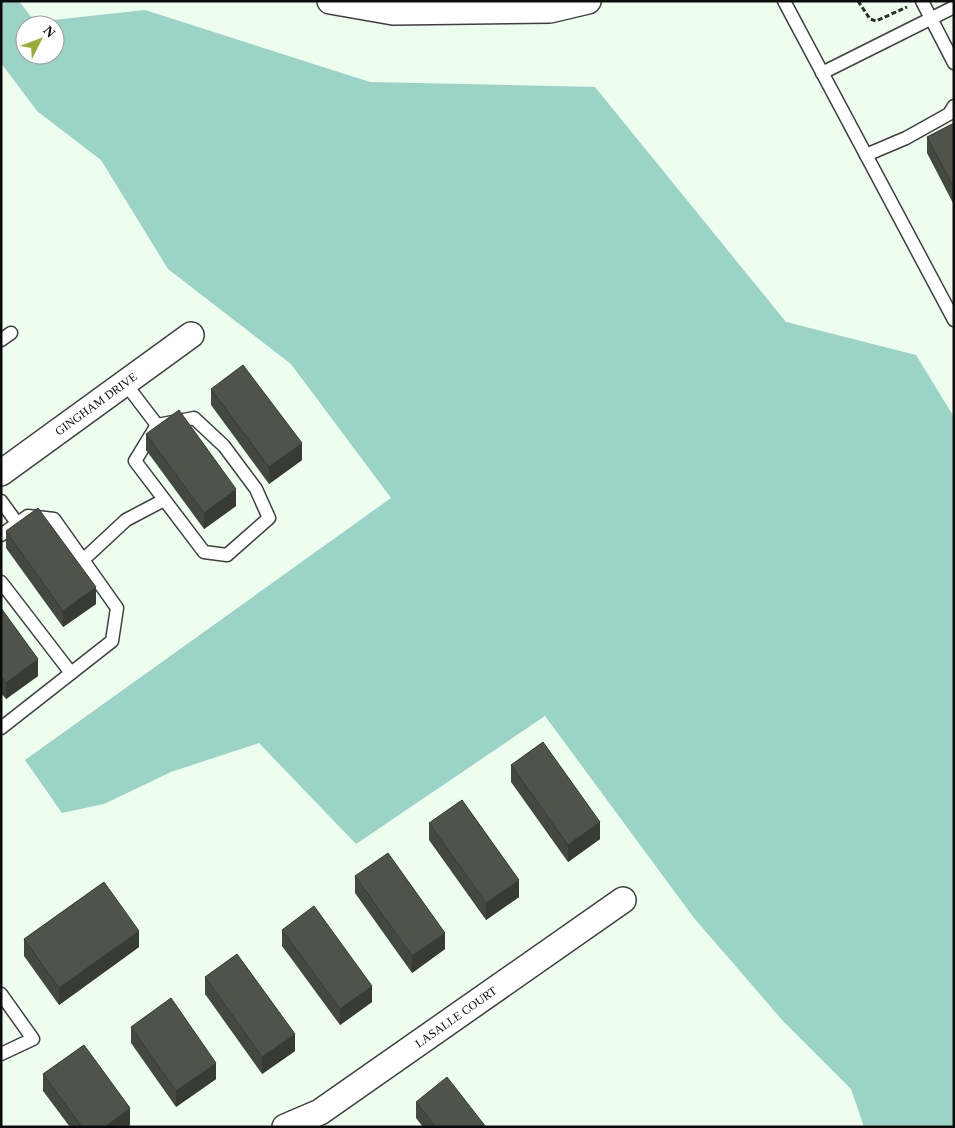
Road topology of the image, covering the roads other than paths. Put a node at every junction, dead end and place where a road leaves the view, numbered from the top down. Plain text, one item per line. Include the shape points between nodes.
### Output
1 (330, 1) edge
2 (588, 1) edge
3 (784, 1) edge
4 (916, 3) edge
5 (954, 7) edge
6 (931, 19) junction
7 (954, 62) edge
8 (822, 73) junction
9 (954, 106) edge
10 (866, 155) junction
11 (954, 320) edge
12 (191, 335) dead end
13 (125, 383) junction
14 (157, 425) junction
15 (1, 473) edge
16 (164, 500) junction
17 (1, 502) edge
18 (18, 523) junction
19 (1, 535) edge
20 (83, 560) junction
21 (1, 582) edge
22 (71, 673) junction
23 (1, 728) edge
24 (623, 900) dead end
25 (1, 994) edge
26 (1, 1054) edge
27 (285, 1127) edge

1 - 2 street via 394,12 550,10
3 - 8 lane
4 - 6 lane
5 - 6 lane
6 - 7 lane
6 - 8 lane
8 - 10 lane
9 - 10 lane via 950,114
10 - 11 lane
12 - 13 street, GINGHAM DRIVE
13 - 14 lane
13 - 15 street, GINGHAM DRIVE
14 - 16 lane via 135,461
14 - 16 lane via 194,418 224,446 256,489 269,518 227,556 204,552
16 - 20 lane via 126,520
17 - 18 lane
18 - 19 lane
18 - 20 lane via 28,516 54,519
20 - 22 lane via 117,608 112,640
21 - 22 lane
22 - 23 lane
24 - 27 street, LASALLE COURT via 320,1112
25 - 26 lane via 33,1039

